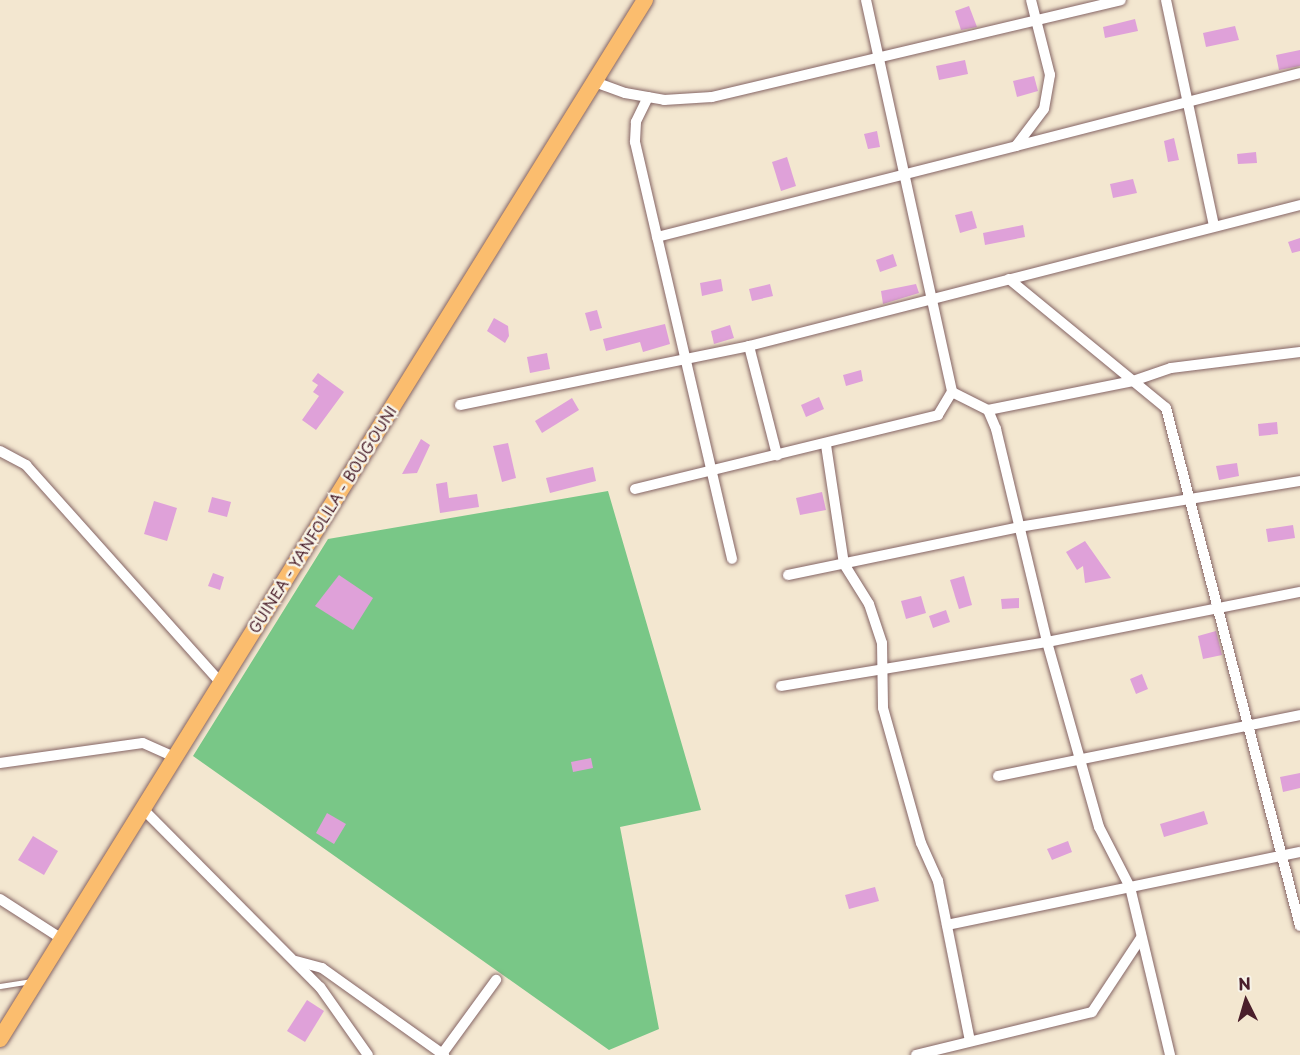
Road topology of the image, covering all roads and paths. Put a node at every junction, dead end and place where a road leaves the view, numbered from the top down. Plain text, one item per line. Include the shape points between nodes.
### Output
1 (645, 0) edge
2 (866, 0) edge
3 (1031, 0) edge
4 (1121, 0) edge
5 (1166, 0) edge
6 (1036, 20) junction
7 (878, 57) junction
8 (1300, 73) edge
9 (592, 81) junction
10 (648, 97) junction
11 (1187, 102) junction
12 (1016, 146) junction
13 (904, 175) junction
14 (1300, 206) edge
15 (1214, 226) junction
16 (657, 237) junction
17 (1009, 279) junction
18 (932, 299) junction
19 (749, 346) junction
20 (1300, 352) edge
21 (685, 358) junction
22 (1133, 381) junction
23 (952, 392) junction
24 (460, 405) dead end
25 (988, 411) junction
26 (826, 445) junction
27 (0, 452) edge
28 (777, 454) junction
29 (711, 471) junction
30 (1300, 481) edge
31 (635, 489) dead end
32 (1188, 500) junction
33 (1019, 527) junction
34 (732, 559) dead end
35 (844, 564) junction
36 (788, 574) dead end
37 (1300, 592) edge
38 (1218, 609) junction
39 (1047, 642) junction
40 (882, 670) junction
41 (220, 683) junction
42 (781, 686) dead end
43 (1300, 715) edge
44 (1248, 725) junction
45 (175, 757) junction
46 (1080, 758) junction
47 (0, 763) edge
48 (998, 776) dead end
49 (143, 809) junction
50 (1300, 852) edge
51 (1282, 856) junction
52 (1130, 887) junction
53 (0, 899) edge
54 (947, 925) junction
55 (1300, 926) edge
56 (1141, 938) junction
57 (62, 939) junction
58 (293, 960) junction
59 (36, 980) junction
60 (496, 980) dead end
61 (0, 986) edge
62 (0, 1039) edge
63 (970, 1041) junction
64 (443, 1054) edge
65 (368, 1055) edge
66 (916, 1055) edge
67 (1170, 1055) edge

1 - 9 main road, GUINEA - YANFOLILA - BOUGOUNI
2 - 7 street
3 - 6 street
4 - 6 street
5 - 11 street
6 - 7 street
6 - 12 street via 1050,75 1044,109
7 - 10 street via 712,97
7 - 13 street
8 - 11 street
9 - 10 street
9 - 41 main road, GUINEA - YANFOLILA - BOUGOUNI
10 - 16 street via 636,122 635,142
11 - 12 street
11 - 15 street
12 - 13 street
13 - 16 street
13 - 18 street
14 - 15 street
15 - 17 street
16 - 21 street
17 - 18 street
17 - 22 street
18 - 19 street
18 - 23 street
19 - 21 street
19 - 28 street
20 - 22 street via 1171,368
21 - 24 street
21 - 29 street
22 - 25 street
22 - 32 street via 1166,408
23 - 25 street
23 - 26 street via 939,416
25 - 33 street via 996,429
26 - 28 street
26 - 35 street
27 - 41 street via 26,465
28 - 29 street
29 - 31 street
29 - 34 street
30 - 32 street
32 - 33 street
32 - 38 street
33 - 35 street
33 - 39 street
35 - 36 street
35 - 40 street via 869,604 882,643
37 - 38 street
38 - 39 street
38 - 44 street
39 - 40 street
39 - 46 street
40 - 42 street
40 - 54 street via 883,708 921,843 938,881
41 - 45 main road, GUINEA - YANFOLILA - BOUGOUNI
43 - 44 street
44 - 46 street
44 - 51 street
45 - 47 street via 142,742
45 - 49 main road, GUINEA - YANFOLILA - BOUGOUNI
46 - 48 street
46 - 52 street via 1099,827
49 - 57 main road, GUINEA - YANFOLILA - BOUGOUNI
49 - 58 street
50 - 51 street
51 - 52 street
51 - 55 street
52 - 54 street
52 - 56 street
53 - 57 street
54 - 63 street
56 - 63 street via 1092,1012
56 - 67 street
57 - 59 main road, GUINEA - YANFOLILA - BOUGOUNI
58 - 64 street via 322,968
58 - 65 street via 320,987
59 - 61 lane
59 - 62 main road, GUINEA - YANFOLILA - BOUGOUNI
60 - 64 street
63 - 66 street

